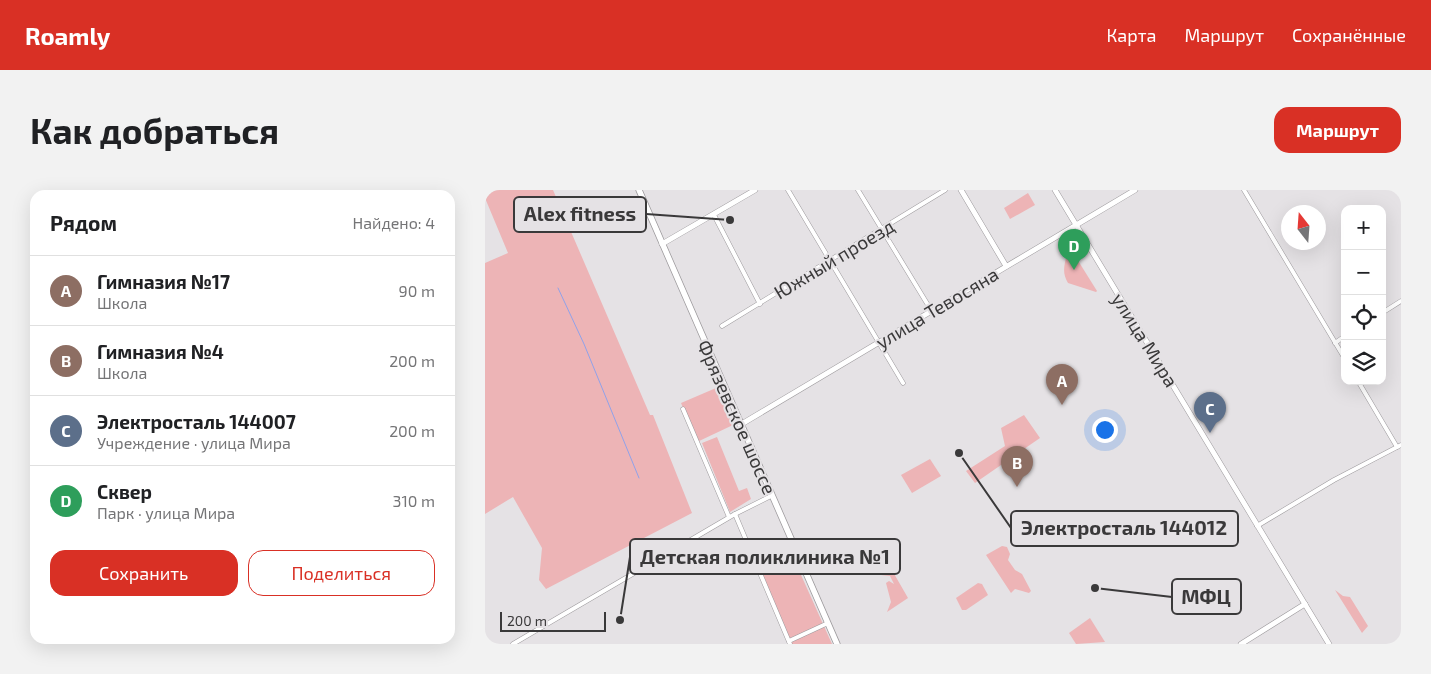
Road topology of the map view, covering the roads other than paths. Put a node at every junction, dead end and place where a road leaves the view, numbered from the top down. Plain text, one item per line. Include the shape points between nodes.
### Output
1 (639, 190) edge
2 (755, 190) edge
3 (788, 190) edge
4 (858, 190) edge
5 (945, 190) edge
6 (961, 190) edge
7 (1055, 190) edge
8 (1135, 190) edge
9 (1244, 190) edge
10 (714, 215) junction
11 (1075, 226) junction
12 (882, 230) junction
13 (662, 244) junction
14 (829, 262) junction
15 (1006, 266) junction
16 (1401, 301) edge
17 (759, 304) junction
18 (931, 310) junction
19 (1386, 310) edge
20 (722, 326) dead end
21 (1341, 338) edge
22 (880, 342) junction
23 (1335, 342) junction
24 (1341, 352) edge
25 (903, 383) dead end
26 (1361, 385) edge
27 (683, 409) dead end
28 (740, 425) junction
29 (1399, 446) edge
30 (771, 496) junction
31 (735, 514) junction
32 (729, 517) junction
33 (1257, 526) junction
34 (1305, 604) junction
35 (828, 624) junction
36 (790, 643) edge
37 (513, 644) edge
38 (837, 644) edge
39 (1241, 644) edge
40 (1329, 644) edge

1 - 13 highway, Фрязевское шоссе
2 - 10 main road
3 - 14 street
4 - 12 street
5 - 12 street, Южный проезд
6 - 15 main road
7 - 11 main road, улица Мира
8 - 11 main road, улица Тевосяна
9 - 23 street
10 - 13 main road
10 - 17 street
11 - 15 main road, улица Тевосяна
11 - 33 main road, улица Мира
12 - 14 street, Южный проезд
12 - 18 street
13 - 28 highway, Фрязевское шоссе
14 - 17 street, Южный проезд
14 - 22 street
15 - 18 main road, улица Тевосяна
16 - 19 street
17 - 20 street, Южный проезд
18 - 22 main road, улица Тевосяна
21 - 23 street
22 - 25 street
22 - 28 main road, улица Тевосяна
23 - 24 street
26 - 29 street
27 - 32 street
28 - 30 highway, Фрязевское шоссе
29 - 33 street via 1333,480
30 - 31 street
30 - 35 highway, Фрязевское шоссе
31 - 32 street
31 - 36 street
32 - 37 street
33 - 34 main road, улица Мира
34 - 39 main road
34 - 40 main road, улица Мира
35 - 36 street
35 - 38 highway, Фрязевское шоссе

